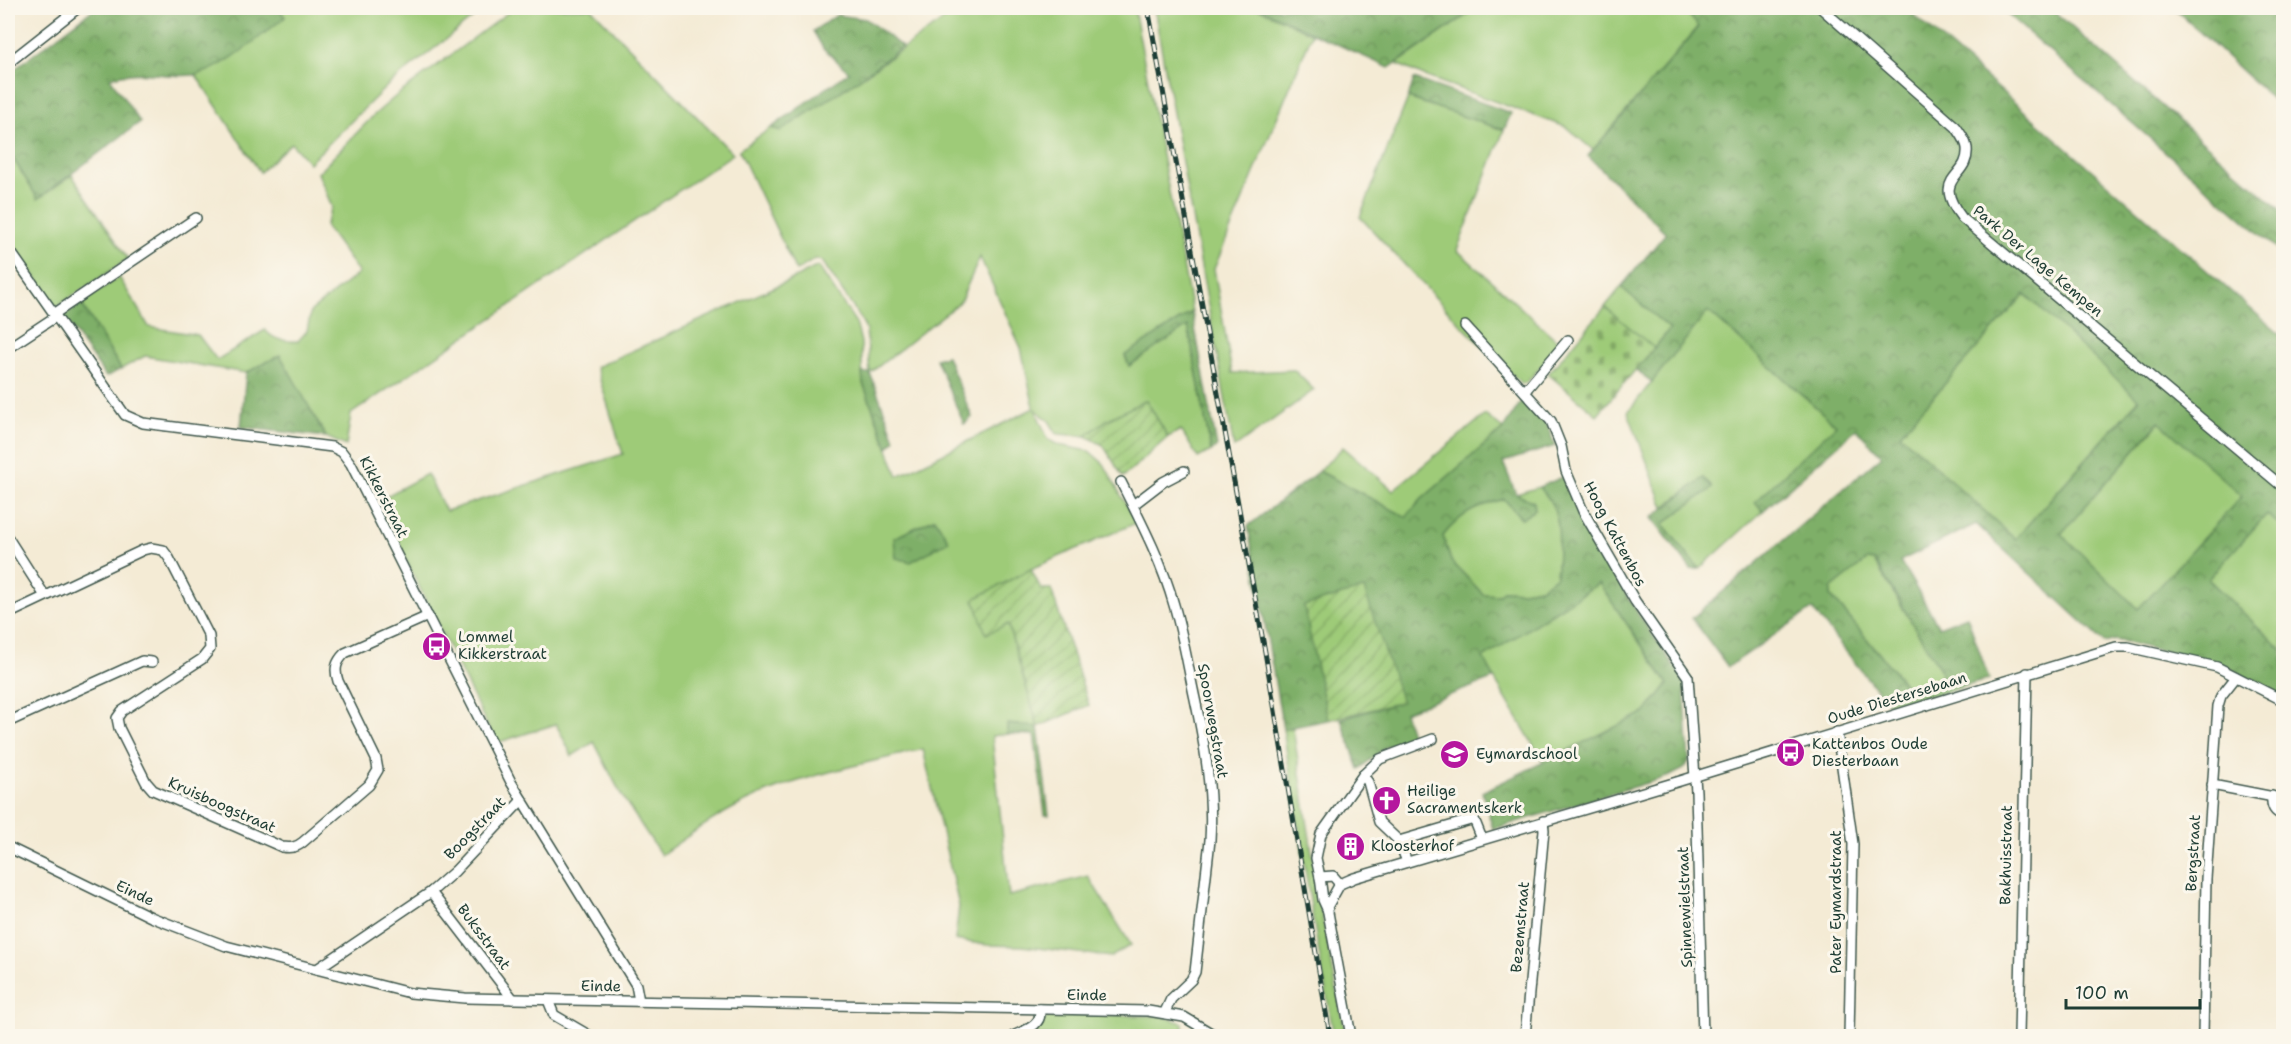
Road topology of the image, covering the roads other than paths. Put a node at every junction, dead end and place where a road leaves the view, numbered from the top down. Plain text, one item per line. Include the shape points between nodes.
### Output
1 (60, 8) edge
2 (78, 8) edge
3 (1821, 8) edge
4 (67, 17) junction
5 (8, 63) edge
6 (196, 218) dead end
7 (8, 248) edge
8 (54, 316) junction
9 (1465, 326) dead end
10 (1568, 340) dead end
11 (8, 348) edge
12 (1525, 391) junction
13 (1184, 471) dead end
14 (1121, 482) dead end
15 (2283, 488) edge
16 (1133, 505) junction
17 (8, 538) edge
18 (45, 596) junction
19 (8, 614) edge
20 (428, 616) junction
21 (152, 662) dead end
22 (2027, 674) junction
23 (2236, 677) junction
24 (2283, 701) edge
25 (8, 722) edge
26 (1837, 732) junction
27 (1433, 740) dead end
28 (1362, 775) junction
29 (1695, 776) junction
30 (2212, 785) junction
31 (2272, 796) junction
32 (2283, 799) edge
33 (522, 800) junction
34 (2283, 816) edge
35 (1543, 821) junction
36 (1482, 839) junction
37 (1399, 841) junction
38 (8, 846) edge
39 (1407, 862) junction
40 (1320, 878) junction
41 (1340, 884) junction
42 (431, 892) junction
43 (1328, 911) junction
44 (317, 969) junction
45 (513, 999) junction
46 (548, 1000) junction
47 (639, 1001) junction
48 (1039, 1009) junction
49 (1166, 1012) junction
50 (590, 1036) edge
51 (1013, 1036) edge
52 (1216, 1036) edge
53 (1351, 1036) edge
54 (1525, 1036) edge
55 (1703, 1036) edge
56 (1849, 1036) edge
57 (2019, 1036) edge
58 (2203, 1036) edge

1 - 4 street
2 - 4 street
3 - 15 street, Park Der Lage Kempen via 1956,127 1965,140 1965,160 1949,183 1950,201 1962,218
4 - 5 street
6 - 8 street
7 - 8 street, Kikkerstraat
8 - 11 street
8 - 20 street, Kikkerstraat via 130,419 332,447 342,452
9 - 12 street, Hoog Kattenbos
10 - 12 street
12 - 29 street, Hoog Kattenbos via 1551,421 1577,498 1627,588 1688,677
13 - 16 street
14 - 16 street, Spoorwegstraat
16 - 49 street, Spoorwegstraat via 1174,605 1209,777 1210,840 1195,972 1171,999
17 - 18 street
18 - 19 street
18 - 20 street, Kruisboogstraat via 143,550 163,550 209,636 210,649 129,707 117,718 119,728 153,790 282,847 293,848 369,785 378,770 338,681 337,662 345,653
20 - 33 street, Kikkerstraat
21 - 25 street via 142,661
22 - 23 street, Oude Diestersebaan via 2128,646 2216,667
22 - 26 street, Oude Diestersebaan
22 - 57 street, Bakhuisstraat
23 - 24 street, Oude Diestersebaan
23 - 30 street, Bergstraat via 2219,700
26 - 29 street, Oude Diestersebaan
26 - 56 street, Pater Eymardstraat via 1853,844
27 - 28 street via 1380,759
28 - 37 street via 1368,782 1379,822
28 - 40 street via 1321,834 1316,858
29 - 35 street, Oude Diestersebaan
29 - 55 street, Spinnewielstraat
30 - 31 street
30 - 58 street, Bergstraat
31 - 32 street
31 - 34 street via 2272,807
33 - 42 street, Boogstraat
33 - 47 street, Boogstraat via 636,984
35 - 36 street, Oude Diestersebaan
35 - 54 street, Bezemstraat
36 - 37 street via 1474,819
36 - 39 street, Oude Diestersebaan
37 - 39 street
38 - 44 street, Einde via 181,930
39 - 41 street, Oude Diestersebaan
40 - 41 street via 1333,876
40 - 43 street
41 - 43 street
42 - 44 street, Boogstraat
42 - 45 street, Buksstraat
43 - 53 street
44 - 45 street, Einde via 410,993
45 - 46 street, Einde
46 - 47 street, Einde
46 - 50 street via 554,1015
47 - 48 street, Einde
48 - 49 street, Einde
48 - 51 street via 1039,1022
49 - 52 street, Einde via 1184,1017

